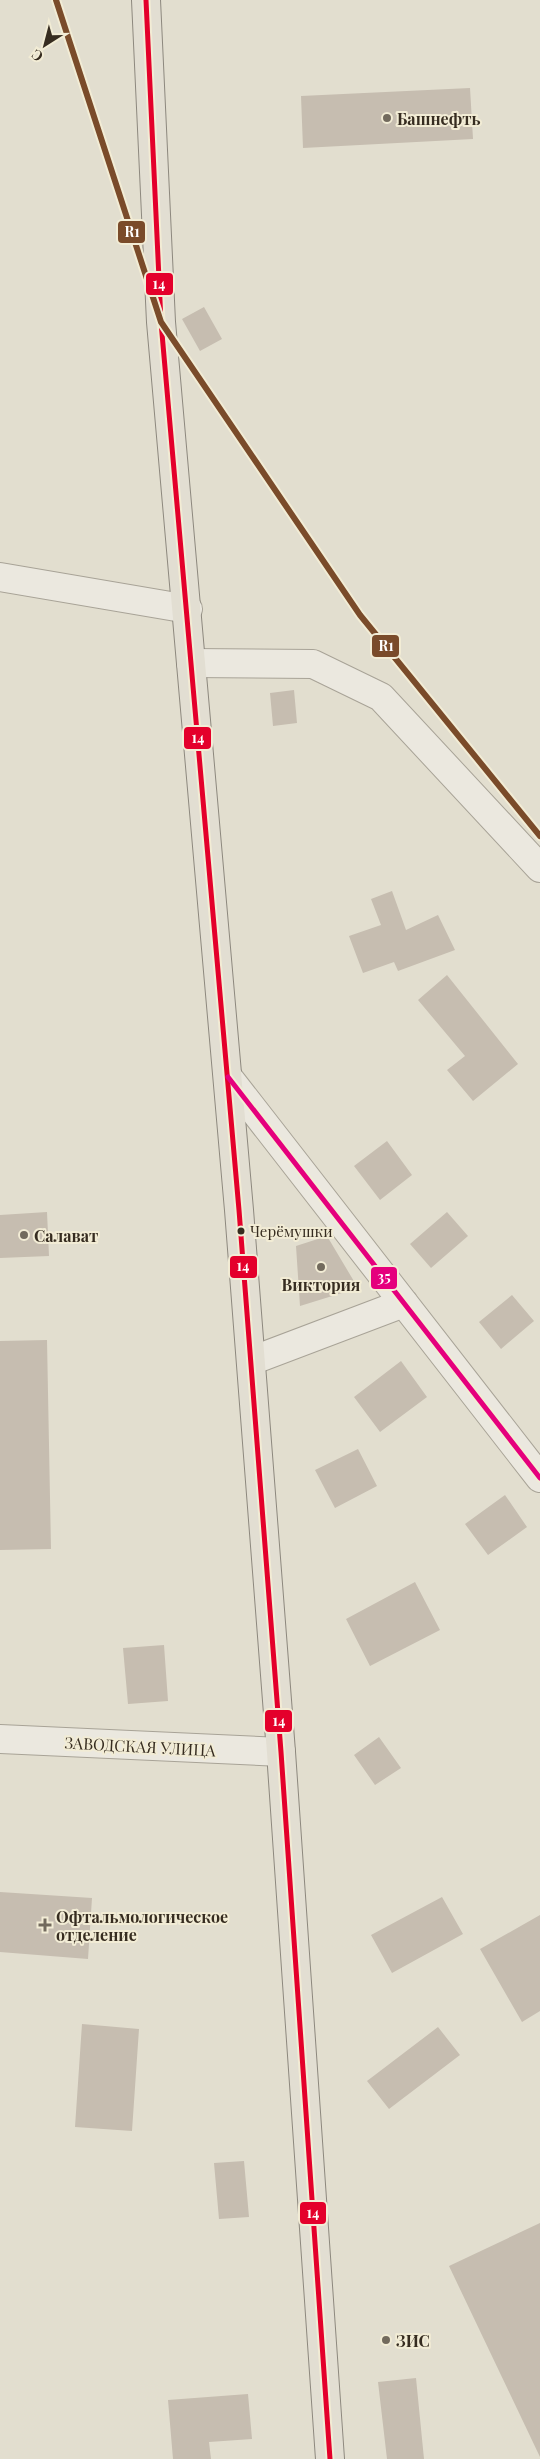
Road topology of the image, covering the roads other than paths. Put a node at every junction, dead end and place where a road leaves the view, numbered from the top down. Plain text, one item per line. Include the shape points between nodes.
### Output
1 (146, 0) edge
2 (7, 584) edge
3 (188, 609) junction
4 (191, 663) junction
5 (540, 868) edge
6 (228, 1077) junction
7 (404, 1303) junction
8 (251, 1361) junction
9 (540, 1478) edge
10 (0, 1739) edge
11 (281, 1752) junction
12 (330, 2459) edge

1 - 3 main road via 161,322
2 - 3 street
3 - 4 main road
4 - 5 street via 313,664 381,697
4 - 6 main road
6 - 7 street
6 - 8 main road
7 - 8 street
7 - 9 street
8 - 11 main road
10 - 11 street, ЗАВОДСКАЯ УЛИЦА
11 - 12 main road

